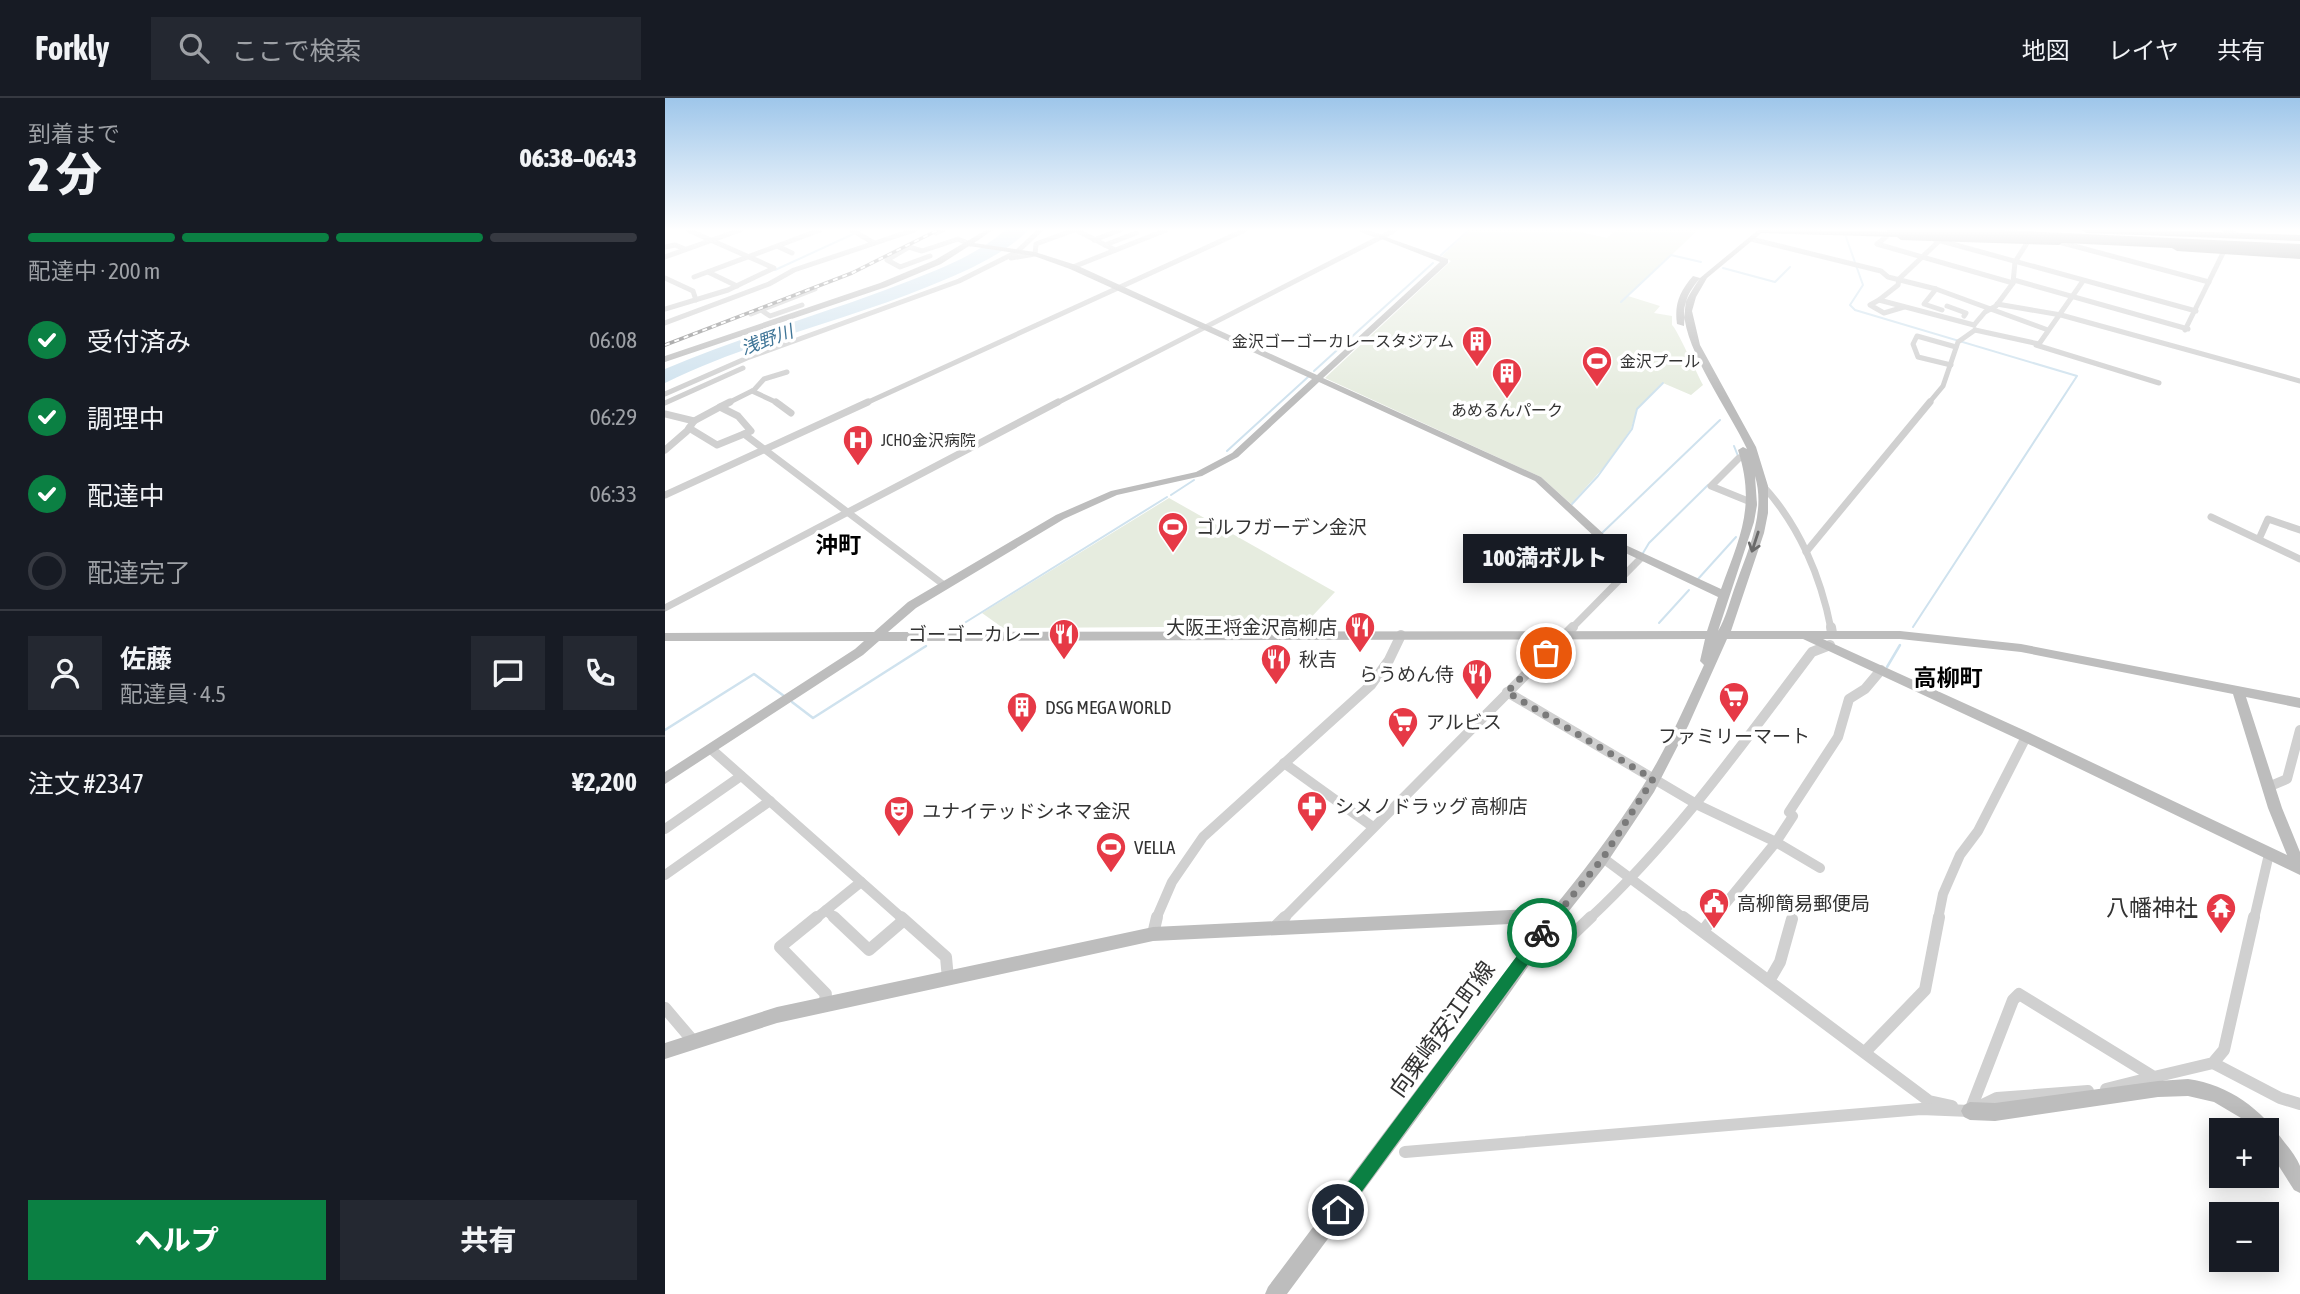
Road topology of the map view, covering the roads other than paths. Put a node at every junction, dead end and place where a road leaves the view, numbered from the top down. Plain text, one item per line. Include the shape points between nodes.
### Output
1 (683, 286) edge
2 (737, 286) edge
3 (764, 286) edge
4 (874, 286) edge
5 (944, 286) edge
6 (1286, 286) edge
7 (1418, 286) edge
8 (1689, 286) edge
9 (1897, 286) edge
10 (1924, 286) edge
11 (2010, 286) edge
12 (2032, 286) edge
13 (2079, 286) edge
14 (2101, 286) edge
15 (2207, 286) edge
16 (1119, 287) joint
17 (815, 289) dead end
18 (1936, 289) junction
19 (1958, 296) junction
20 (2071, 296) junction
21 (792, 298) junction
22 (696, 300) junction
23 (1879, 300) junction
24 (802, 304) junction
25 (1997, 304) junction
26 (1905, 307) junction
27 (1944, 308) junction
28 (665, 309) edge
29 (1990, 309) junction
30 (761, 310) junction
31 (2196, 311) junction
32 (751, 314) dead end
33 (2057, 314) junction
34 (1935, 316) junction
35 (1964, 316) dead end
36 (788, 318) junction
37 (1684, 322) junction
38 (665, 323) edge
39 (1206, 327) junction
40 (1975, 328) junction
41 (2048, 330) junction
42 (1959, 343) junction
43 (2036, 345) junction
44 (665, 359) edge
45 (1951, 365) junction
46 (743, 368) dead end
47 (787, 372) dead end
48 (1318, 379) junction
49 (2300, 380) edge
50 (2159, 383) dead end
51 (752, 391) junction
52 (665, 394) edge
53 (665, 403) edge
54 (720, 407) junction
55 (791, 413) dead end
56 (666, 416) edge
57 (694, 421) junction
58 (689, 428) junction
59 (744, 433) junction
60 (665, 450) edge
61 (764, 450) junction
62 (1746, 457) junction
63 (1763, 486) junction
64 (665, 495) edge
65 (1753, 503) junction
66 (846, 512) junction
67 (2211, 517) dead end
68 (2300, 530) edge
69 (2259, 539) junction
70 (1806, 552) junction
71 (1642, 557) junction
72 (2300, 559) edge
73 (944, 585) junction
74 (1723, 595) junction
75 (665, 608) edge
76 (1565, 634) junction
77 (1718, 634) junction
78 (1401, 635) junction
79 (665, 637) edge
80 (878, 637) junction
81 (1831, 639) junction
82 (1881, 670) junction
83 (2238, 691) junction
84 (1507, 692) junction
85 (2300, 703) edge
86 (2300, 730) edge
87 (2026, 737) junction
88 (711, 749) junction
89 (1284, 763) junction
90 (741, 776) junction
91 (665, 779) edge
92 (1653, 779) junction
93 (2268, 787) junction
94 (770, 801) junction
95 (1698, 804) junction
96 (1373, 827) junction
97 (665, 829) edge
98 (1776, 842) junction
99 (2269, 854) junction
100 (1603, 858) junction
101 (1820, 868) dead end
102 (2300, 869) edge
103 (665, 875) edge
104 (1631, 877) junction
105 (861, 883) junction
106 (826, 910) junction
107 (1792, 919) dead end
108 (904, 920) junction
109 (1548, 926) junction
110 (1274, 928) junction
111 (1703, 931) junction
112 (1153, 934) junction
113 (948, 979) junction
114 (1769, 981) junction
115 (824, 1005) junction
116 (665, 1008) edge
117 (694, 1042) junction
118 (665, 1051) edge
119 (1865, 1052) junction
120 (2213, 1063) junction
121 (2154, 1077) junction
122 (2300, 1104) edge
123 (1970, 1111) junction
124 (1405, 1152) dead end
125 (2300, 1184) edge
126 (1275, 1294) edge

1 - 22 street via 693,290
2 - 22 street
3 - 38 street
4 - 36 street
5 - 52 street via 747,358
6 - 39 street
7 - 48 street
8 - 37 street via 1680,302
9 - 23 street
10 - 18 street
11 - 25 street
12 - 20 street
13 - 20 street
14 - 31 street
15 - 31 street
16 - 39 street
16 - 61 street
17 - 21 street
18 - 19 street
18 - 27 street via 1924,304
19 - 27 street
19 - 29 street
20 - 31 street via 2186,330
20 - 33 street
21 - 24 street
21 - 30 street
22 - 28 street
23 - 26 street
23 - 26 street via 1871,306 1884,313
24 - 30 street via 770,316
24 - 36 street via 806,307
25 - 29 street
25 - 33 street
26 - 34 street
27 - 34 street
27 - 35 street via 1966,313
29 - 40 street
29 - 41 street
30 - 32 street
33 - 41 street
33 - 49 street
34 - 40 street
36 - 44 street
37 - 62 street, 向粟崎安江町線 via 1694,356
37 - 63 street, 向粟崎安江町線 via 1751,447
39 - 48 street
39 - 66 street
40 - 42 street
40 - 43 street
41 - 43 street
42 - 45 street
42 - 45 street via 1917,336 1913,344 1918,357
43 - 50 street
45 - 70 street via 1943,386
46 - 53 street
47 - 51 street via 764,379
48 - 71 street via 1538,479 1602,538
48 - 73 street via 1223,463 1183,479 1085,504
51 - 54 street
51 - 55 street
54 - 57 street
54 - 59 street via 751,430
56 - 57 street
57 - 58 street
58 - 59 street via 717,446
58 - 60 street
59 - 61 street
61 - 64 street
61 - 66 street
62 - 65 street, 向粟崎安江町線
62 - 65 street via 1739,458 1711,486
63 - 70 street via 1774,496
63 -> 77 street, 向粟崎安江町線 via 1759,533
65 - 74 street, 向粟崎安江町線 via 1746,537
66 - 73 street
66 - 75 street
67 - 69 street
68 - 69 street via 2268,519
69 - 72 street
70 - 81 street via 1826,603
71 - 74 street
71 - 76 street
73 - 80 street via 903,612
74 - 77 street, 向粟崎安江町線
76 - 77 street
76 - 78 street
76 - 84 street
77 - 81 street via 1800,634
77 - 92 street, 向粟崎安江町線 via 1682,726
78 - 80 street
78 - 89 street via 1371,685
79 - 80 street
80 - 88 street
81 - 82 street
81 - 83 street via 1919,636 1985,643
81 - 95 street via 1812,652
82 - 87 street
82 - 98 street via 1849,699 1838,737
83 - 85 street
83 - 93 street
84 - 92 street
84 - 96 street
86 - 93 street via 2287,779
87 - 99 street
87 - 119 street via 1943,894 1925,990
88 - 90 street
88 - 91 street
89 - 96 street
89 - 112 street via 1213,825 1186,858 1160,905
90 - 94 street
90 - 97 street
92 - 95 street
92 - 100 street, 向粟崎安江町線
93 - 102 street
94 - 103 street
94 - 105 street
95 - 98 street
95 - 104 street
96 - 110 street
98 - 101 street
98 - 111 street
99 - 102 street
99 - 120 street via 2224,1050
100 - 104 street
100 - 109 street, 向粟崎安江町線
104 - 109 street via 1569,937
104 - 111 street
105 - 106 street
105 - 108 street
106 - 108 street via 869,950
106 - 115 street via 780,947 826,994
107 - 114 street via 1780,962
108 - 113 street via 946,957
109 - 110 street via 1531,916
109 - 126 street, 向粟崎安江町線
110 - 112 street
111 - 114 street
112 - 113 street
113 - 115 street
114 - 119 street
115 - 117 street
116 - 117 street
117 - 118 street
119 - 123 street via 1929,1101
120 - 121 street
120 - 122 street
121 - 123 street via 2105,1090 1997,1098
121 - 123 street via 2019,994
123 - 124 street via 1921,1109
123 - 125 street via 2198,1089 2234,1102 2251,1115 2267,1130

